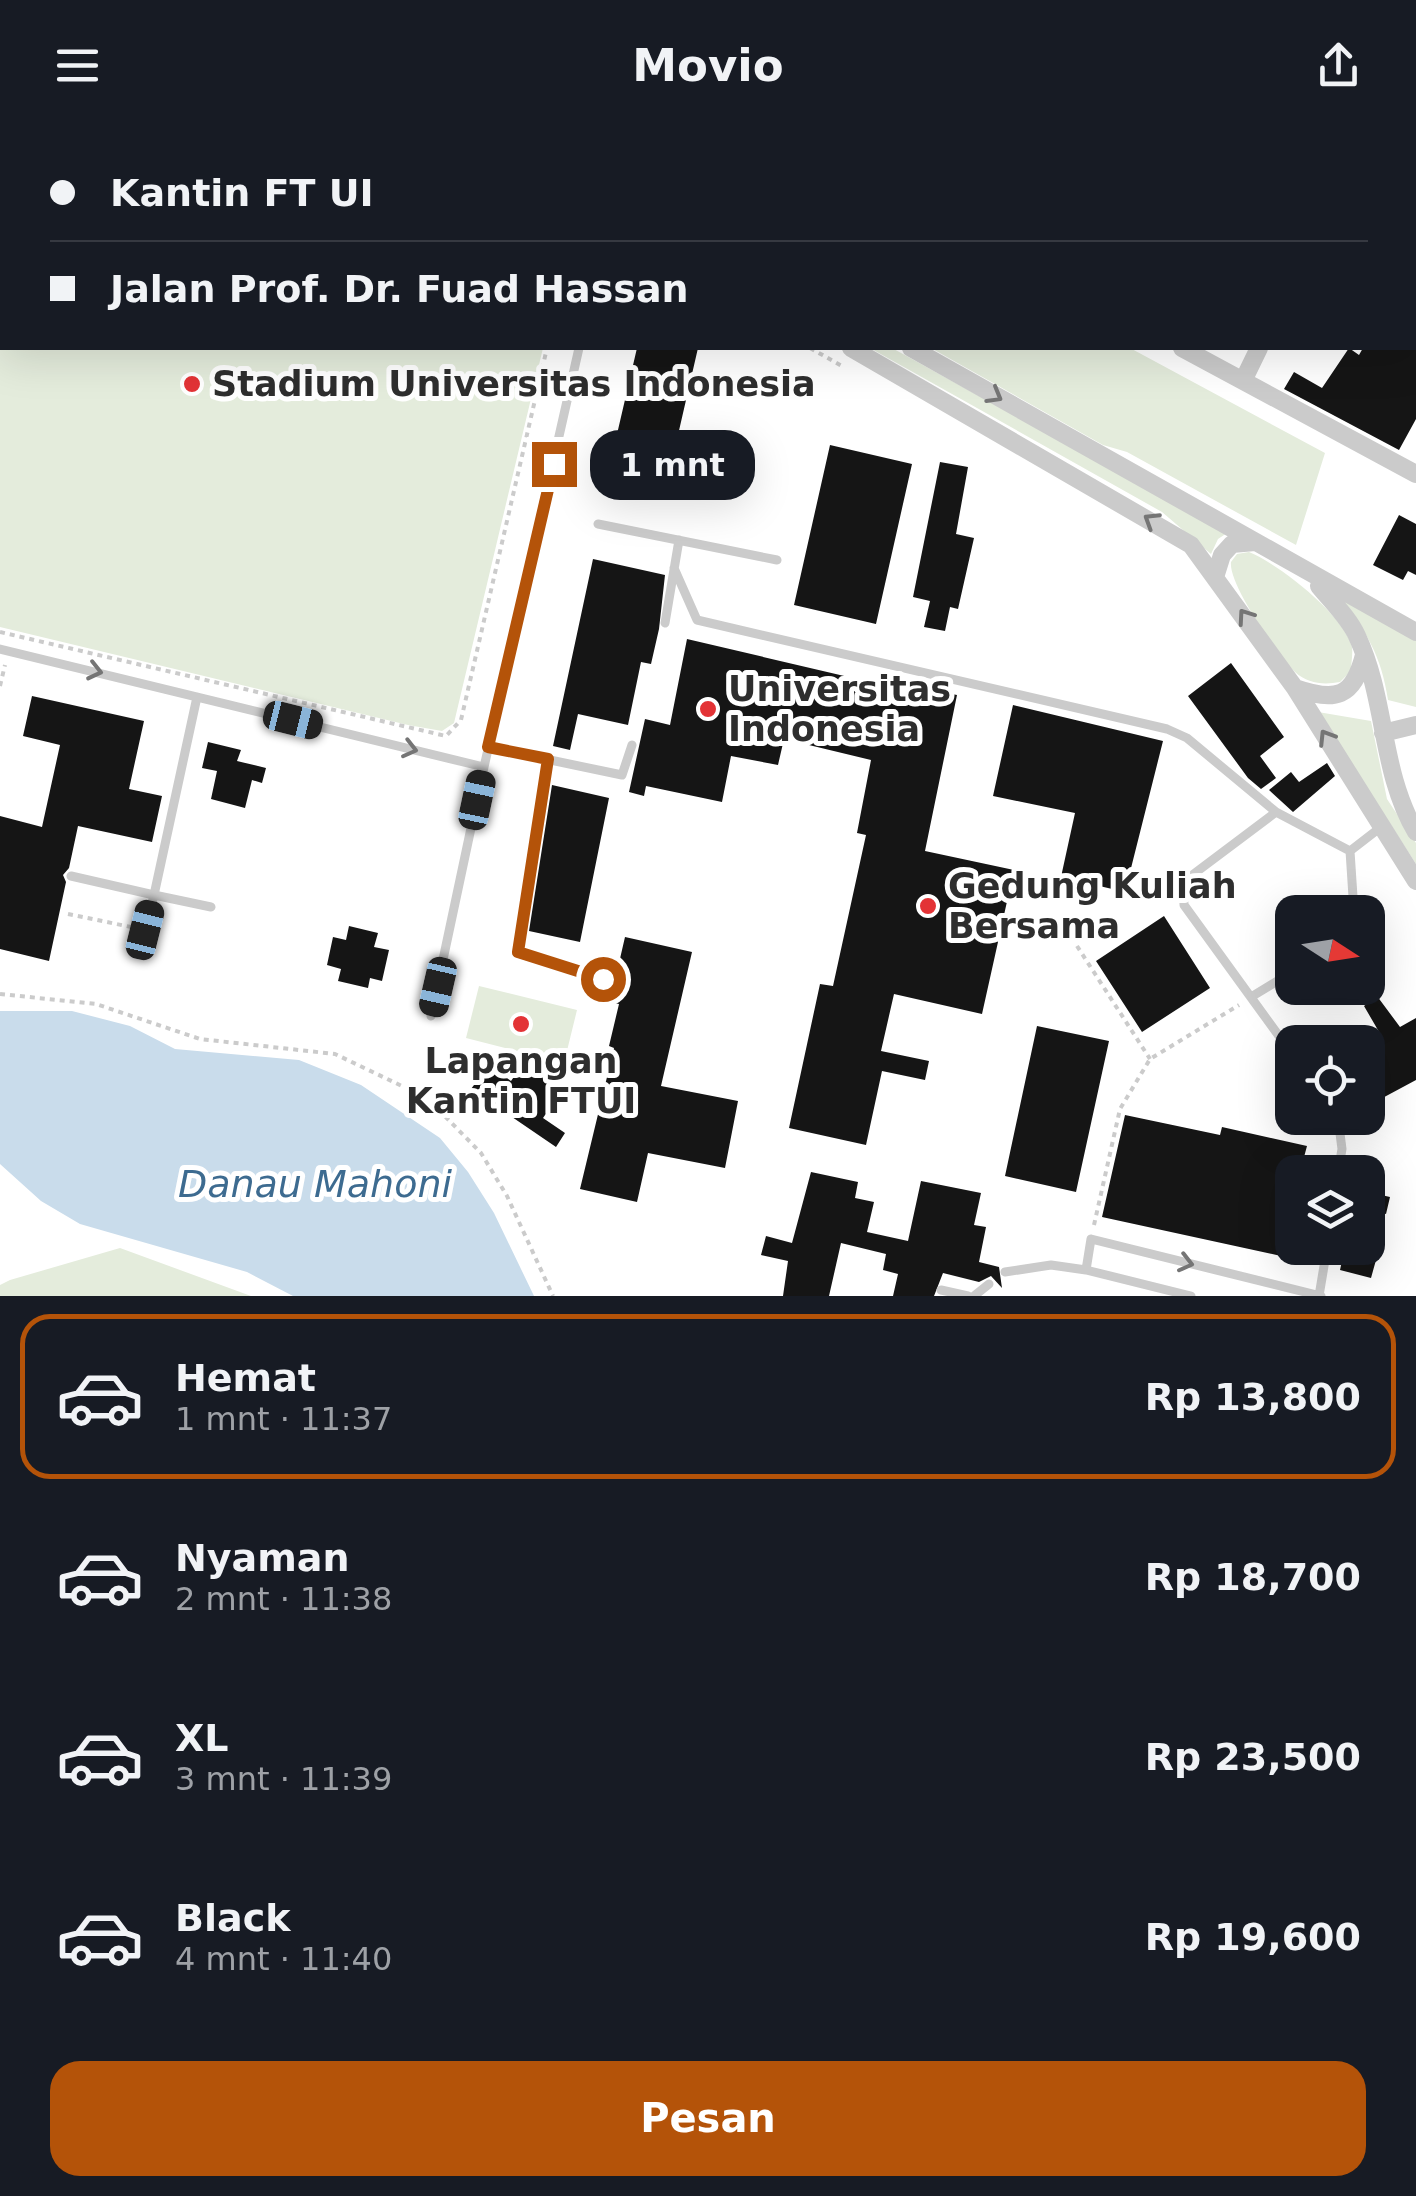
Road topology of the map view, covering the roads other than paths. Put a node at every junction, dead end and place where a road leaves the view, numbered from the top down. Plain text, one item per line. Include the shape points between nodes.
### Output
1 (579, 350) edge
2 (854, 350) edge
3 (915, 350) edge
4 (1186, 350) edge
5 (1258, 350) edge
6 (1243, 381) junction
7 (1414, 466) edge
8 (598, 524) dead end
9 (680, 540) junction
10 (1256, 542) junction
11 (777, 560) dead end
12 (674, 568) junction
13 (1216, 574) junction
14 (1309, 574) junction
15 (664, 623) dead end
16 (1416, 632) edge
17 (4, 650) edge
18 (1364, 654) junction
19 (1295, 688) junction
20 (197, 697) junction
21 (1416, 725) edge
22 (1384, 734) junction
23 (632, 745) dead end
24 (488, 747) junction
25 (548, 759) junction
26 (484, 767) junction
27 (1276, 812) junction
28 (1381, 826) junction
29 (1416, 832) edge
30 (1350, 851) junction
31 (71, 876) dead end
32 (1416, 881) edge
33 (154, 895) junction
34 (1353, 895) edge
35 (211, 907) dead end
36 (142, 944) dead end
37 (603, 979) dead end
38 (1275, 982) edge
39 (1251, 997) junction
40 (431, 1016) dead end
41 (1275, 1030) edge
42 (1324, 1265) edge
43 (1086, 1270) junction
44 (1005, 1272) dead end
45 (989, 1284) dead end
46 (941, 1290) dead end
47 (971, 1296) edge
48 (1191, 1296) edge
49 (1320, 1296) edge

1 - 24 lane
13 -> 2 street via 1191,545
3 -> 10 street
4 - 6 street
5 - 6 street
6 - 7 street
8 - 9 lane
9 - 11 lane
9 - 12 lane
10 - 13 street via 1232,544
10 - 14 street
12 - 15 lane
12 - 27 lane via 697,620 1166,728
19 -> 13 street
14 - 16 street
14 - 18 street via 1356,633
17 -> 20 lane
18 - 19 street via 1347,692 1329,696
18 - 22 street
28 -> 19 street
20 -> 26 lane
20 - 33 lane
21 - 22 street
22 - 29 street via 1393,788
23 - 25 lane via 622,775
24 - 25 lane
24 - 26 lane
25 - 37 lane via 518,952
26 - 40 lane
27 - 30 lane
27 - 39 lane via 1181,887 1184,905
28 - 30 lane
28 - 32 street
30 - 34 lane
31 - 33 lane
33 - 35 lane
33 - 36 lane
38 - 39 lane
39 - 41 lane
42 - 49 lane
43 - 44 lane via 1051,1264
43 - 48 lane
43 -> 49 lane via 1091,1239
45 - 47 lane
46 - 47 lane

